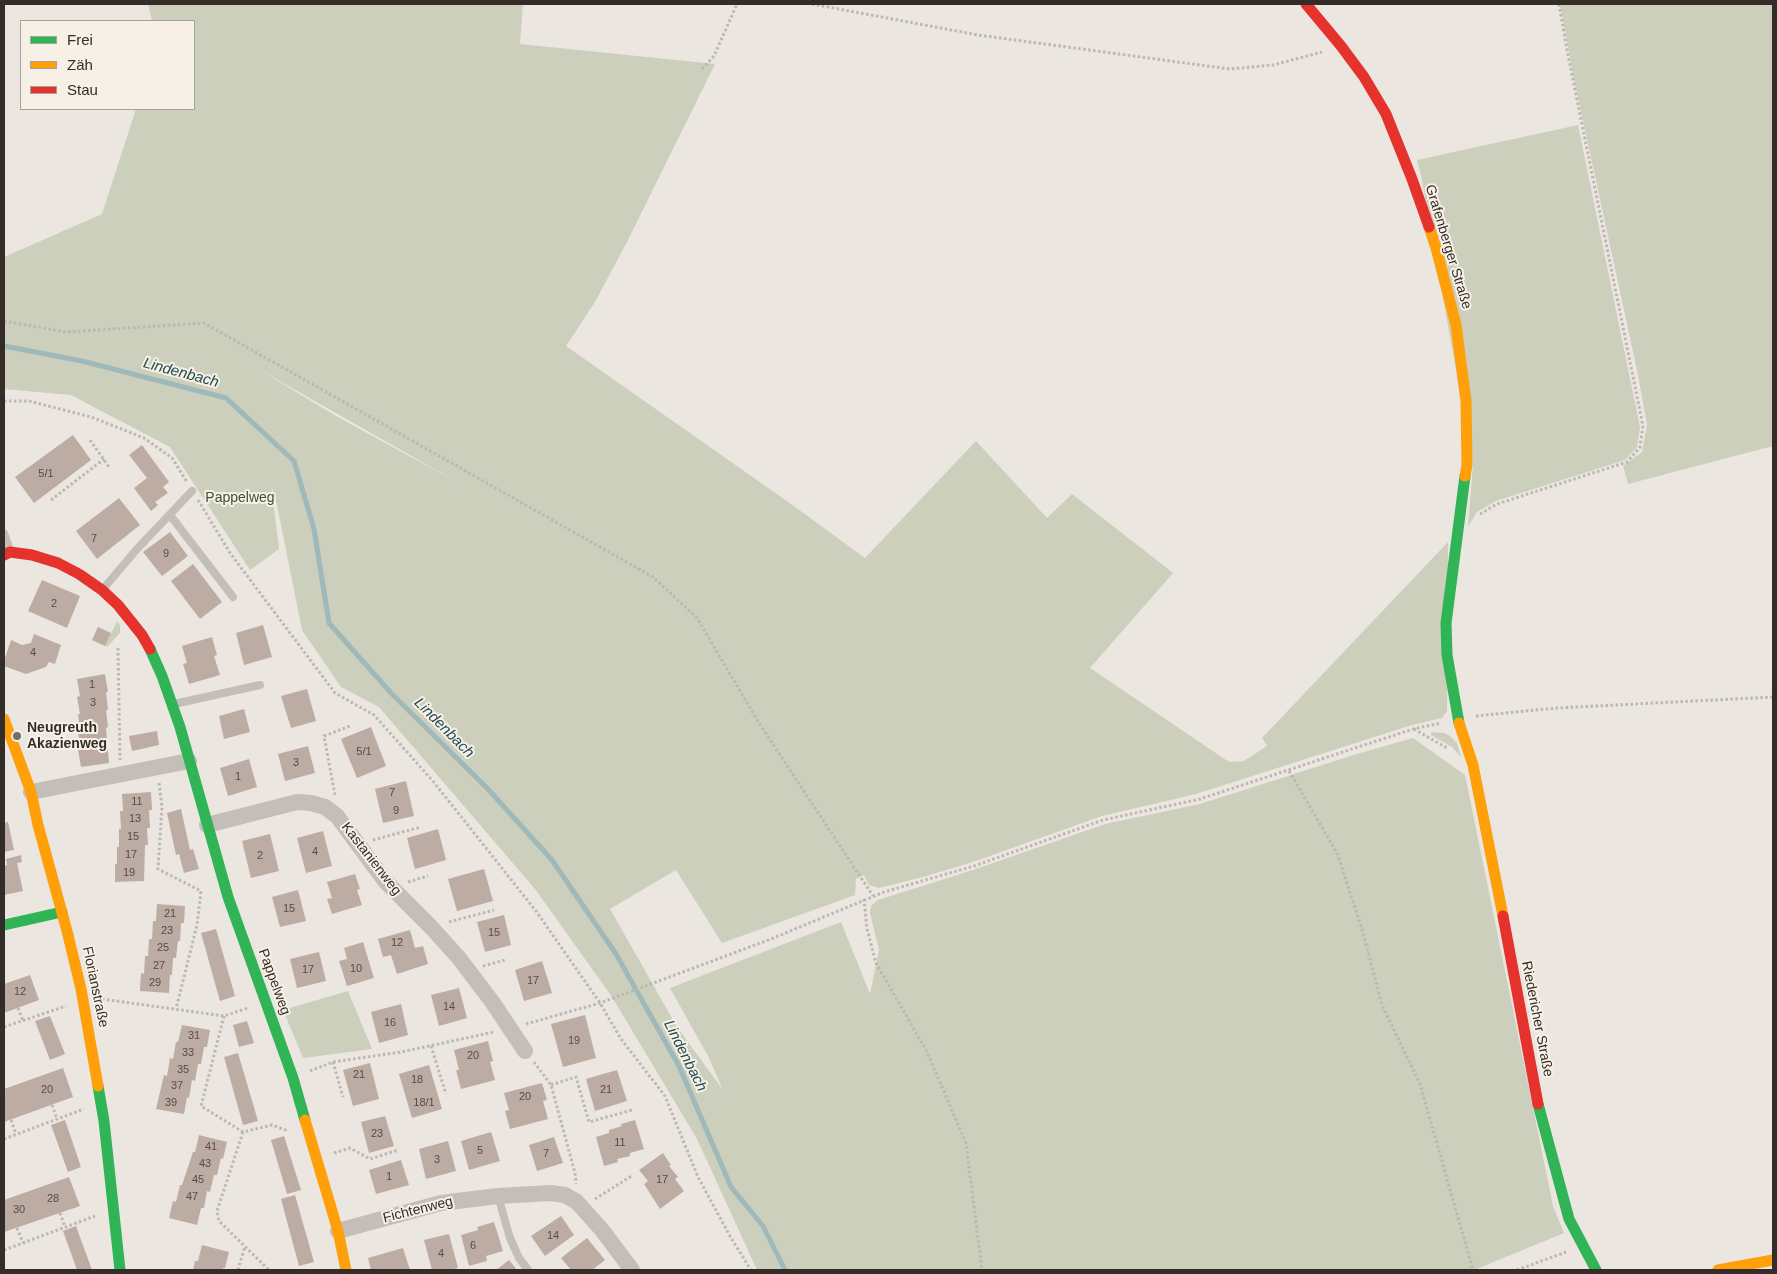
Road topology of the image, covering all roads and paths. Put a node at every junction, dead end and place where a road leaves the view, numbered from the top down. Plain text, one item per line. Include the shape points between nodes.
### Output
1 (737, 4) edge
2 (812, 4) edge
3 (1306, 4) edge
4 (1559, 4) edge
5 (1321, 53) dead end
6 (702, 69) dead end
7 (4, 321) edge
8 (4, 401) edge
9 (90, 440) dead end
10 (104, 459) junction
11 (110, 466) dead end
12 (192, 491) junction
13 (51, 500) dead end
14 (170, 515) junction
15 (1475, 521) dead end
16 (4, 533) edge
17 (7, 554) edge
18 (102, 590) junction
19 (233, 597) dead end
20 (118, 648) dead end
21 (260, 685) dead end
22 (1773, 698) edge
23 (172, 704) junction
24 (4, 719) edge
25 (1463, 719) junction
26 (350, 726) dead end
27 (189, 761) junction
28 (1473, 765) joint
29 (156, 767) junction
30 (1289, 771) junction
31 (120, 774) junction
32 (31, 792) junction
33 (325, 807) junction
34 (207, 825) junction
35 (421, 827) dead end
36 (358, 844) junction
37 (872, 896) junction
38 (864, 899) junction
39 (494, 910) dead end
40 (62, 912) junction
41 (4, 925) edge
42 (431, 927) junction
43 (98, 999) dead end
44 (600, 1002) junction
45 (266, 1003) junction
46 (71, 1004) dead end
47 (18, 1008) dead end
48 (176, 1009) junction
49 (224, 1016) junction
50 (22, 1021) junction
51 (4, 1027) edge
52 (510, 1028) junction
53 (431, 1046) junction
54 (525, 1050) joint
55 (333, 1062) junction
56 (293, 1078) junction
57 (551, 1085) junction
58 (446, 1094) dead end
59 (344, 1097) dead end
60 (101, 1103) junction
61 (52, 1105) dead end
62 (632, 1110) dead end
63 (57, 1119) junction
64 (10, 1120) dead end
65 (243, 1132) junction
66 (16, 1134) junction
67 (4, 1139) edge
68 (311, 1139) junction
69 (398, 1150) dead end
70 (316, 1158) junction
71 (633, 1174) dead end
72 (498, 1196) junction
73 (579, 1205) junction
74 (114, 1209) junction
75 (60, 1213) dead end
76 (65, 1227) junction
77 (17, 1228) dead end
78 (338, 1231) junction
79 (23, 1243) junction
80 (245, 1246) junction
81 (1583, 1246) junction
82 (4, 1250) edge
83 (1773, 1260) edge
84 (120, 1270) edge
85 (238, 1270) edge
86 (269, 1270) edge
87 (346, 1270) edge
88 (528, 1270) edge
89 (632, 1270) edge
90 (751, 1270) edge
91 (982, 1270) edge
92 (1473, 1270) edge
93 (1517, 1270) edge
94 (1596, 1270) edge
95 (1718, 1270) edge

1 - 6 path via 714,56
2 - 5 path via 978,35 1230,69 1273,65
3 - 25 street, Grafenberger Straße via 1364,77 1386,114 1436,248 1456,325 1466,401 1468,465 1446,623 1447,655
4 - 15 path via 1643,426 1640,447 1627,462 1497,504 1479,514
7 - 37 path via 66,332 204,323 654,577 697,618 759,723
8 - 12 path via 29,401 56,408 144,438 172,458
9 - 10 path
10 - 11 path
10 - 13 path
12 - 14 lane
12 - 44 path via 230,553 335,693 374,715 432,780 536,911
14 - 18 lane
14 - 19 lane
16 - 17 lane, Pappelweg via 10,546
17 - 18 street, Pappelweg via 32,555 58,563
18 - 23 street, Pappelweg via 142,635
20 - 31 path
21 - 23 lane
22 - 25 path via 1557,708 1490,713
23 - 27 street, Pappelweg
24 - 32 street, Florianstraße
25 - 28 street, Grafenberger Straße
25 - 30 path via 1413,729
26 - 33 path via 324,736 336,799
27 - 29 street
27 - 34 street, Pappelweg
28 - 81 street, Riedericher Straße via 1539,1109 1569,1218
29 - 31 street
29 - 48 path via 162,807 158,868 202,890 197,925
30 - 37 path via 1200,799 1103,820 974,866
30 - 92 path via 1337,853 1362,928 1382,1005 1420,1084
31 - 32 street
32 - 40 street, Florianstraße
33 - 34 street via 297,802
33 - 36 street, Kastanienweg via 337,816
34 - 45 street, Pappelweg via 228,897
35 - 36 path
36 - 42 street, Kastanienweg via 385,881
37 - 38 path
38 - 44 path via 771,939
38 - 91 path via 867,929 876,963 927,1052 966,1143
39 - 42 path
40 - 41 street
40 - 60 street, Florianstraße via 81,989
42 - 52 street, Kastanienweg via 477,981
43 - 48 path
44 - 52 path
44 - 90 path via 621,1039 665,1096 698,1177
45 - 49 path
45 - 56 street, Pappelweg
46 - 50 path
47 - 50 path
48 - 49 path
49 - 65 path via 201,1106
50 - 51 path
52 - 53 path
52 - 54 street, Kastanienweg
53 - 55 path
53 - 58 path
54 - 57 path
55 - 56 path
55 - 59 path
56 - 68 street, Pappelweg
57 - 62 path via 576,1077 589,1122
57 - 73 path via 575,1172
60 - 63 path
60 - 74 street, Florianstraße
61 - 63 path
63 - 66 path
64 - 66 path
65 - 68 path via 272,1125
65 - 80 path via 217,1212 219,1220
66 - 67 path
68 - 70 street, Pappelweg
69 - 70 path via 370,1159 350,1148
70 - 78 street, Pappelweg
71 - 73 path
72 - 73 street, Fichtenweg via 551,1193 565,1196
72 - 78 street, Fichtenweg via 428,1206
72 - 88 lane via 512,1244
73 - 89 street, Fichtenweg
74 - 76 path
74 - 84 street, Florianstraße
75 - 76 path
76 - 79 path
77 - 79 path
78 - 87 street, Pappelweg
79 - 82 path
80 - 85 path
80 - 86 path
81 - 93 path
81 - 94 street, Riedericher Straße
83 - 95 street

